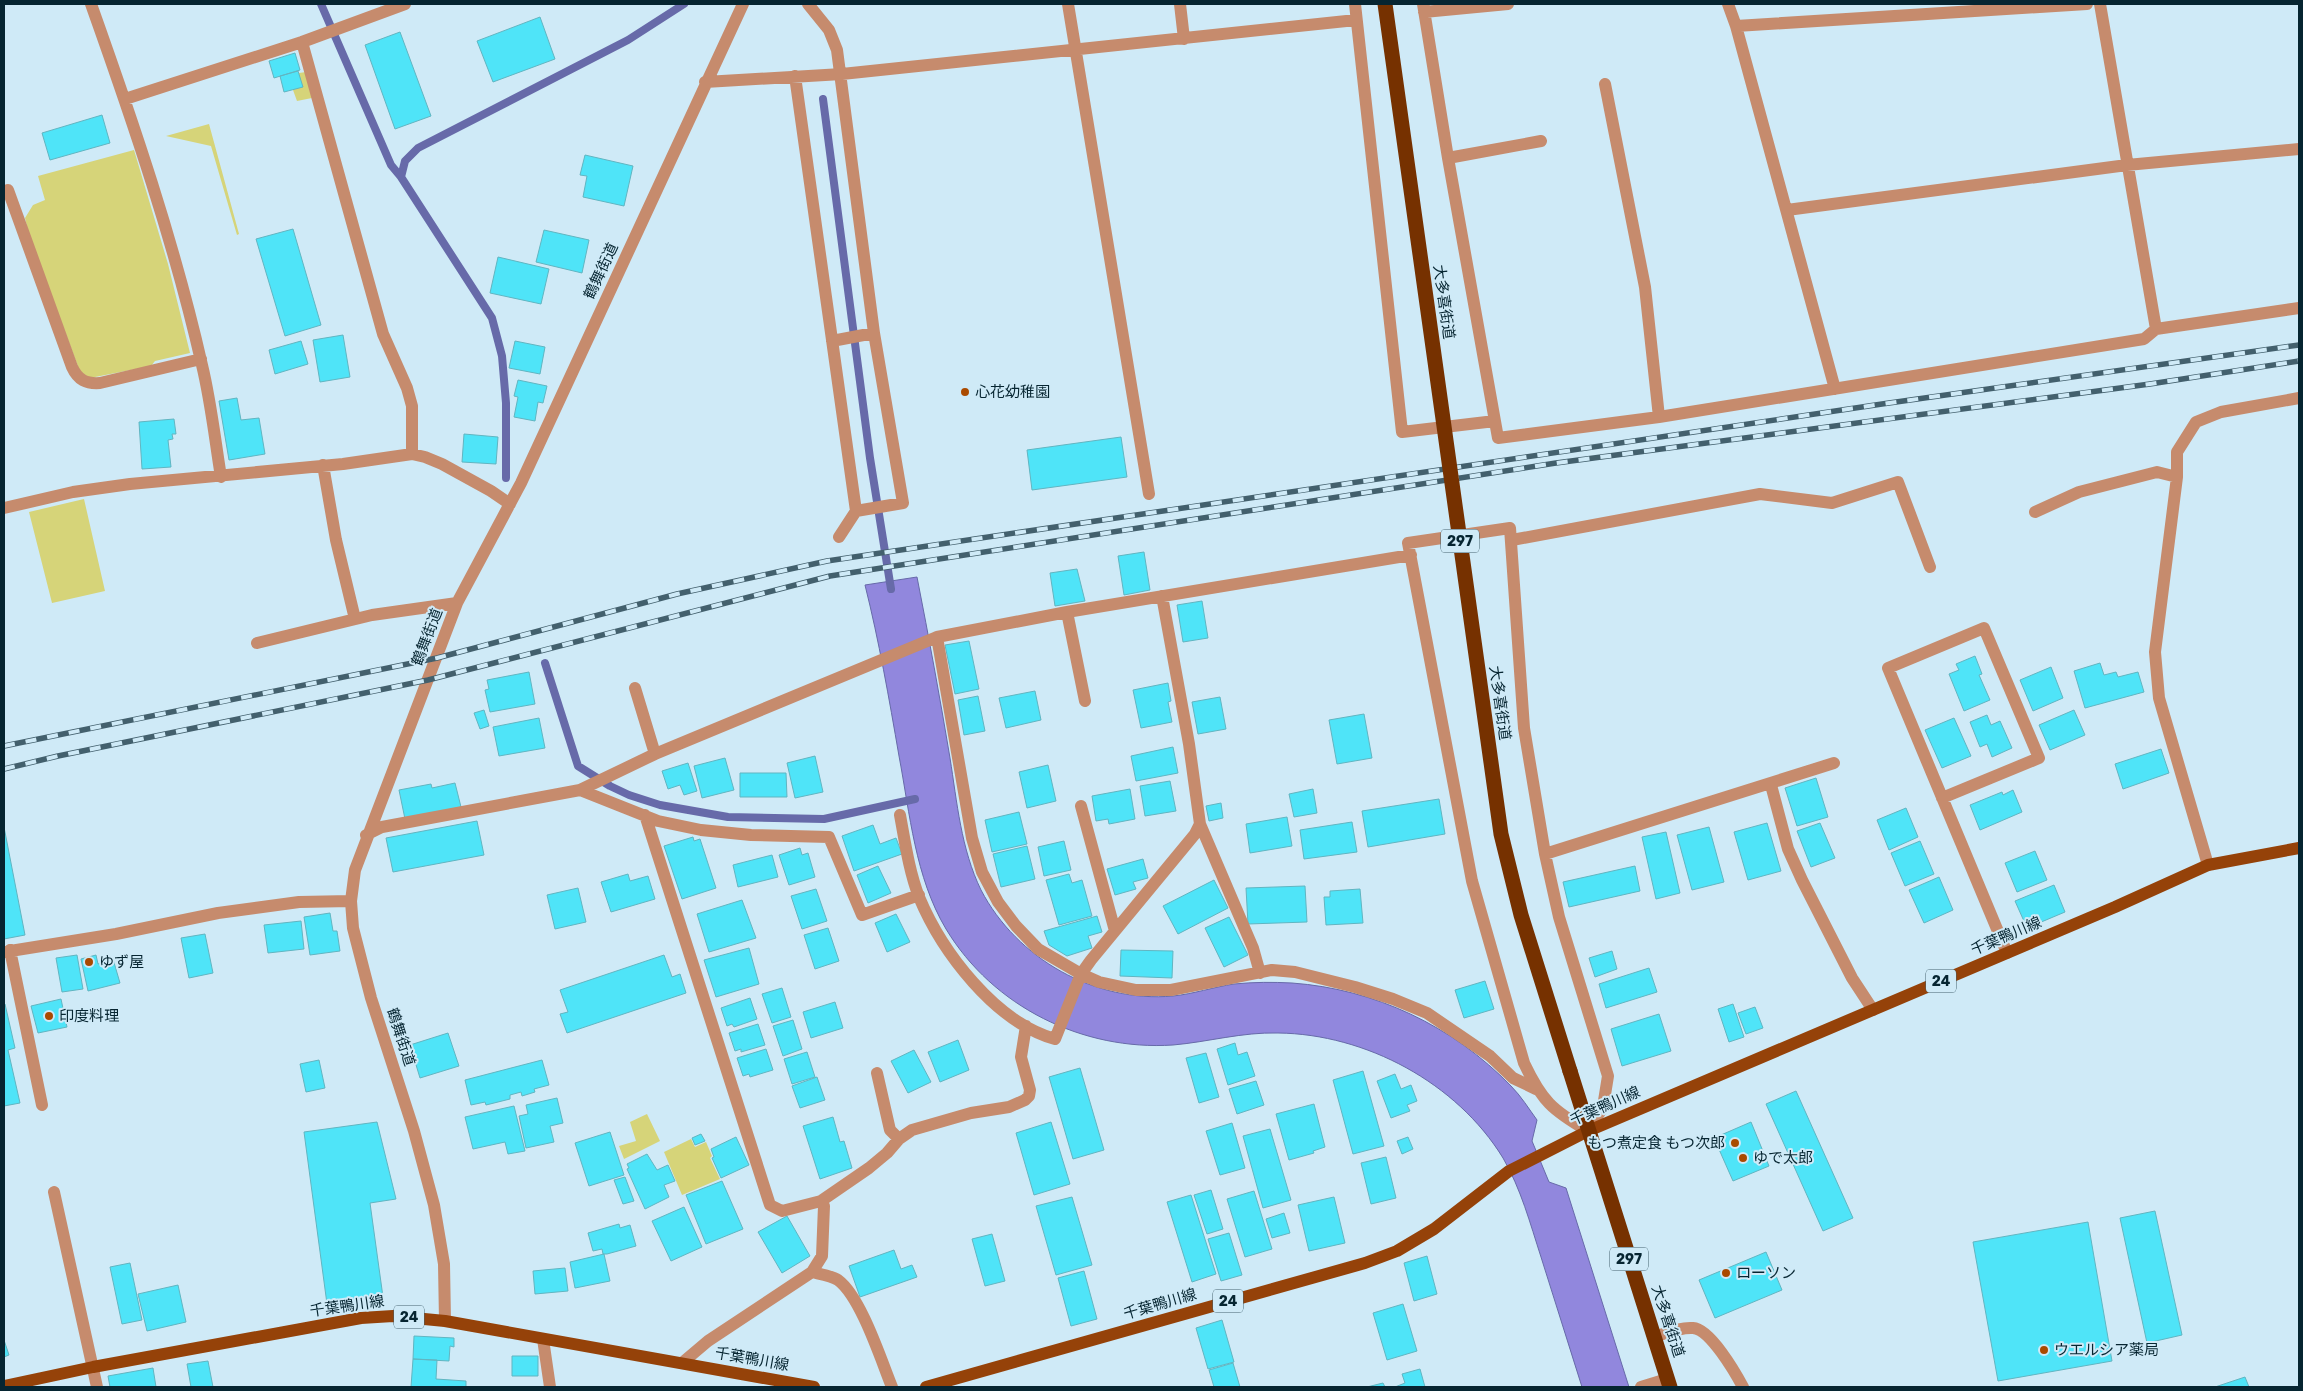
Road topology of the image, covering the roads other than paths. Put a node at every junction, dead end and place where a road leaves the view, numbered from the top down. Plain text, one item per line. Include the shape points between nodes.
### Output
1 (91, 4) edge
2 (405, 4) edge
3 (743, 4) edge
4 (808, 4) edge
5 (1068, 4) edge
6 (1180, 4) edge
7 (1354, 4) edge
8 (1385, 4) edge
9 (1508, 4) edge
10 (1728, 4) edge
11 (2087, 4) edge
12 (2100, 4) edge
13 (1424, 8) edge
14 (1926, 9) edge
15 (1356, 20) junction
16 (1736, 26) junction
17 (1184, 39) junction
18 (302, 42) junction
19 (1076, 50) junction
20 (842, 74) junction
21 (795, 76) junction
22 (705, 82) junction
23 (1605, 84) dead end
24 (125, 99) junction
25 (1541, 141) dead end
26 (2299, 149) edge
27 (1448, 158) junction
28 (2127, 165) junction
29 (8, 190) dead end
30 (1787, 210) junction
31 (2299, 308) edge
32 (2156, 329) junction
33 (874, 333) junction
34 (832, 341) junction
35 (201, 359) junction
36 (1835, 389) junction
37 (2299, 398) edge
38 (1659, 417) junction
39 (1495, 421) junction
40 (412, 454) junction
41 (323, 465) junction
42 (2176, 476) junction
43 (221, 477) junction
44 (1149, 494) dead end
45 (510, 504) junction
46 (4, 508) edge
47 (856, 511) junction
48 (2035, 512) dead end
49 (839, 537) dead end
50 (1512, 540) junction
51 (1411, 554) junction
52 (1930, 567) dead end
53 (1162, 596) junction
54 (457, 602) junction
55 (1067, 612) junction
56 (356, 619) junction
57 (934, 638) junction
58 (257, 643) dead end
59 (635, 688) dead end
60 (1085, 701) dead end
61 (655, 754) junction
62 (1834, 764) dead end
63 (1771, 785) junction
64 (580, 790) junction
65 (1942, 798) junction
66 (1081, 806) dead end
67 (645, 815) junction
68 (900, 815) dead end
69 (1200, 824) junction
70 (366, 835) junction
71 (2299, 848) edge
72 (1545, 854) junction
73 (2208, 865) junction
74 (919, 895) junction
75 (351, 901) junction
76 (1115, 931) junction
77 (7, 951) edge
78 (2007, 953) junction
79 (1260, 973) junction
80 (1081, 974) junction
81 (1872, 1010) junction
82 (1026, 1026) junction
83 (877, 1074) dead end
84 (1536, 1089) junction
85 (42, 1105) dead end
86 (1588, 1131) junction
87 (900, 1139) junction
88 (54, 1192) dead end
89 (822, 1201) junction
90 (812, 1272) junction
91 (445, 1321) junction
92 (1654, 1337) junction
93 (543, 1339) junction
94 (682, 1364) junction
95 (93, 1367) junction
96 (1669, 1383) edge
97 (4, 1386) edge
98 (97, 1387) edge
99 (550, 1387) edge
100 (814, 1387) edge
101 (892, 1387) edge
102 (926, 1387) edge
103 (1641, 1387) edge
104 (1743, 1387) edge

1 - 24 street
2 - 18 street
3 - 22 street, 鶴舞街道
4 - 20 street via 829,30 838,50
5 - 19 street
6 - 17 street
7 - 15 street
8 - 86 highway, 大多喜街道 / 297, bridge via 1501,834 1521,915
9 - 13 street
10 - 16 street
11 - 14 street
12 - 28 street
13 - 27 street
14 - 16 street
15 - 17 street
15 - 39 street via 1402,432
16 - 30 street
17 - 19 street
18 - 24 street
18 - 40 street via 383,334 412,406
19 - 20 street
19 - 44 street
20 - 21 street
20 - 33 street
21 - 22 street
21 - 34 street
22 - 45 street, 鶴舞街道
23 - 38 street via 1645,287
24 - 35 street via 168,234
25 - 27 street
26 - 28 street
27 - 39 street
28 - 30 street
28 - 32 street
29 - 35 street via 78,378 100,383
30 - 36 street
31 - 32 street
32 - 36 street via 2144,339
33 - 34 street
33 - 47 street via 903,503
34 - 47 street
35 - 43 street
36 - 38 street
37 - 42 street via 2220,412 2196,422 2177,452
38 - 39 street via 1498,438
40 - 41 street
40 - 45 street via 442,464
41 - 43 street
41 - 56 street via 336,540
42 - 48 street via 2157,472 2096,487
42 - 73 street via 2155,652 2159,698
43 - 46 street via 83,490
45 - 54 street, 鶴舞街道
47 - 49 street
50 - 51 street via 1510,528 1408,543
50 - 52 street via 1760,494 1832,503 1898,482
50 - 72 street via 1524,728
51 - 53 street
51 - 84 street via 1472,881 1524,1063
53 - 55 street
53 - 69 street via 1188,734
54 - 56 street
54 - 70 street, 鶴舞街道
55 - 57 street
55 - 60 street
56 - 58 street
57 - 61 street
57 - 80 street via 972,838 982,872 998,902 1038,949
59 - 61 street
61 - 64 street
62 - 63 street
63 - 72 street
63 - 81 street via 1788,848 1802,880
64 - 67 street
64 - 70 street via 382,827
65 - 65 street via 1888,668 1984,628 2039,758
65 - 78 street
66 - 76 street
67 - 74 street via 658,822 701,830 829,837 862,916
67 - 89 street via 770,1205 782,1212
68 - 74 street
69 - 76 street
69 - 79 street via 1253,948
70 - 75 street, 鶴舞街道 via 354,870
71 - 73 main road, 千葉鴨川線 / 24
72 - 86 street via 1558,917 1608,1076 1603,1107
73 - 78 main road, 千葉鴨川線 / 24
74 - 82 street via 939,936 965,972
75 - 77 street via 299,902 218,913 116,934
75 - 91 street, 鶴舞街道 via 353,928 363,968 434,1205 444,1264
76 - 80 street
77 - 85 street
78 - 81 main road, 千葉鴨川線 / 24
79 - 80 street via 1155,991 1118,987
79 - 84 street via 1272,970 1295,972 1408,1005 1457,1032 1513,1078
80 - 82 street via 1055,1038
81 - 86 main road, 千葉鴨川線 / 24
82 - 87 street via 1021,1057 1030,1090 1026,1100 912,1130
83 - 87 street via 890,1130
84 - 86 street via 1559,1114
86 - 92 highway, 大多喜街道 / 297
86 - 102 main road, 千葉鴨川線 / 24 via 1509,1171 1434,1229 1397,1251
87 - 89 street via 869,1168
88 - 95 street
89 - 90 street via 822,1256
90 - 94 street via 708,1341
90 - 101 street via 837,1279 847,1289 865,1322
91 - 93 main road, 千葉鴨川線 / 24
91 - 95 main road, 千葉鴨川線 / 24 via 393,1316 360,1318
92 - 96 highway, 大多喜街道 / 297
92 - 104 street via 1695,1328 1708,1334
93 - 94 main road, 千葉鴨川線 / 24
93 - 99 street
94 - 100 main road, 千葉鴨川線 / 24
95 - 97 main road, 千葉鴨川線 / 24
95 - 98 street
96 - 103 street

